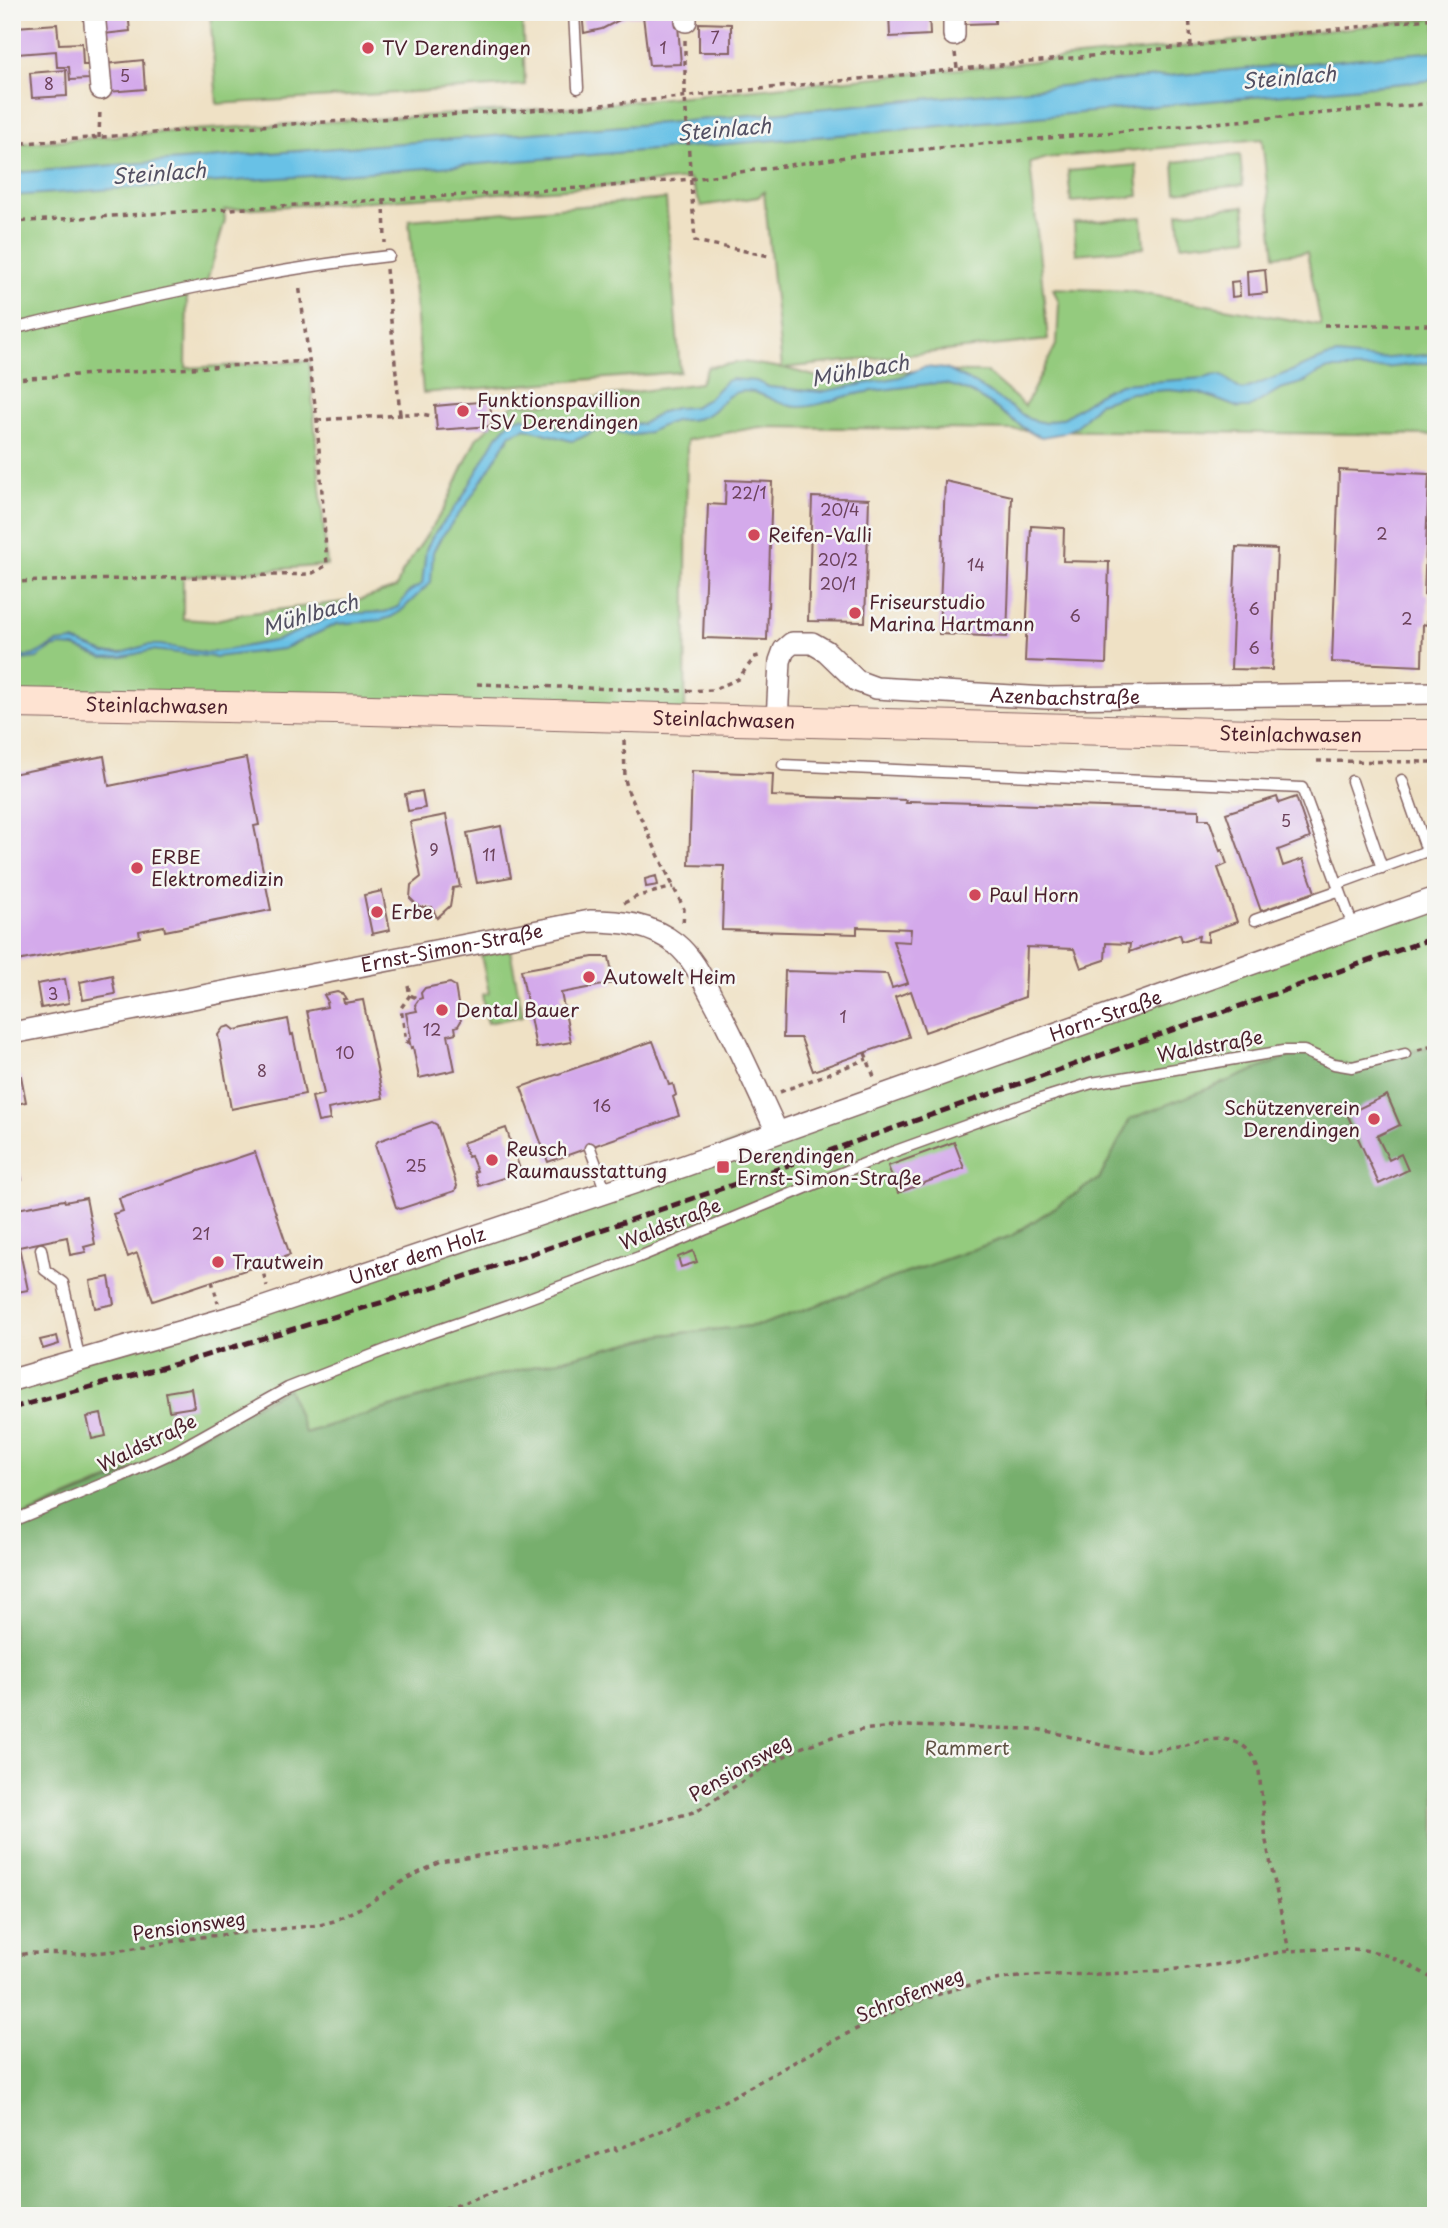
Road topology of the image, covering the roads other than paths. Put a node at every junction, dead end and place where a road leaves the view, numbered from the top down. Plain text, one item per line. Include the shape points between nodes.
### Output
1 (94, 12) edge
2 (573, 12) edge
3 (954, 12) edge
4 (954, 35) dead end
5 (578, 88) dead end
6 (101, 89) road end
7 (387, 257) road end
8 (12, 329) edge
9 (1436, 693) edge
10 (12, 703) edge
11 (776, 721) junction
12 (1436, 735) edge
13 (783, 765) dead end
14 (1402, 780) dead end
15 (1352, 781) dead end
16 (1382, 867) junction
17 (1338, 887) junction
18 (1436, 898) edge
19 (1255, 920) dead end
20 (1353, 929) junction
21 (12, 1033) edge
22 (1405, 1054) dead end
23 (777, 1132) junction
24 (590, 1148) dead end
25 (606, 1192) junction
26 (41, 1249) dead end
27 (80, 1361) junction
28 (12, 1380) edge
29 (12, 1521) edge

1 - 6 street
2 - 5 lane
3 - 4 street
7 - 8 lane via 217,283
9 - 11 street, Azenbachstraße via 1046,698 876,688 857,681 812,643 792,643 780,661
10 - 11 street, Steinlachwasen
11 - 12 street, Steinlachwasen
13 - 17 lane via 1303,788
14 - 16 lane via 1427,851
15 - 16 lane
16 - 17 lane
17 - 19 lane
17 - 20 lane
18 - 20 street, Horn-Straße
20 - 23 street, Horn-Straße
21 - 23 street, Ernst-Simon-Straße via 590,921 619,920 648,928 676,944 695,963
22 - 29 lane, Waldstraße via 1352,1067 1304,1051 1283,1051 1092,1083 1031,1102 890,1153 639,1257 288,1388 174,1452
23 - 25 street, Unter dem Holz
24 - 25 lane
25 - 27 street, Unter dem Holz via 262,1308
26 - 27 lane via 45,1270 63,1283
27 - 28 street, Unter dem Holz

